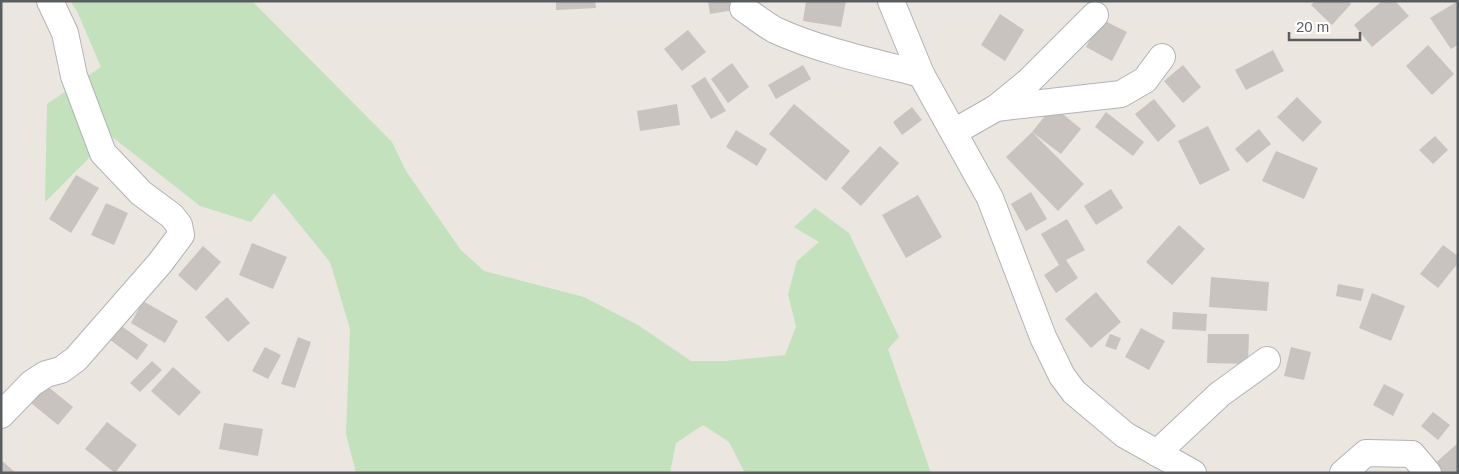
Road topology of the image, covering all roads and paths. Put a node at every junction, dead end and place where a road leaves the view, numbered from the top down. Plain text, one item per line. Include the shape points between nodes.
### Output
1 (50, 1) edge
2 (890, 1) edge
3 (743, 8) dead end
4 (1095, 15) dead end
5 (1162, 58) dead end
6 (921, 74) junction
7 (996, 108) junction
8 (954, 132) junction
9 (1267, 360) dead end
10 (1, 415) edge
11 (1158, 453) junction
12 (1194, 473) edge
13 (1343, 473) edge
14 (1428, 473) edge

1 - 10 street via 65,33 74,76 103,153 141,193 172,216 181,235 76,359 32,383
2 - 6 street
3 - 6 street via 774,29 794,37
4 - 7 street via 1029,81
5 - 7 street via 1145,80 1120,94
6 - 8 street
7 - 8 street
8 - 11 street via 990,198 1043,337 1062,376 1074,392 1125,435
9 - 11 street via 1220,394
11 - 12 street
13 - 14 street via 1366,453 1412,454

